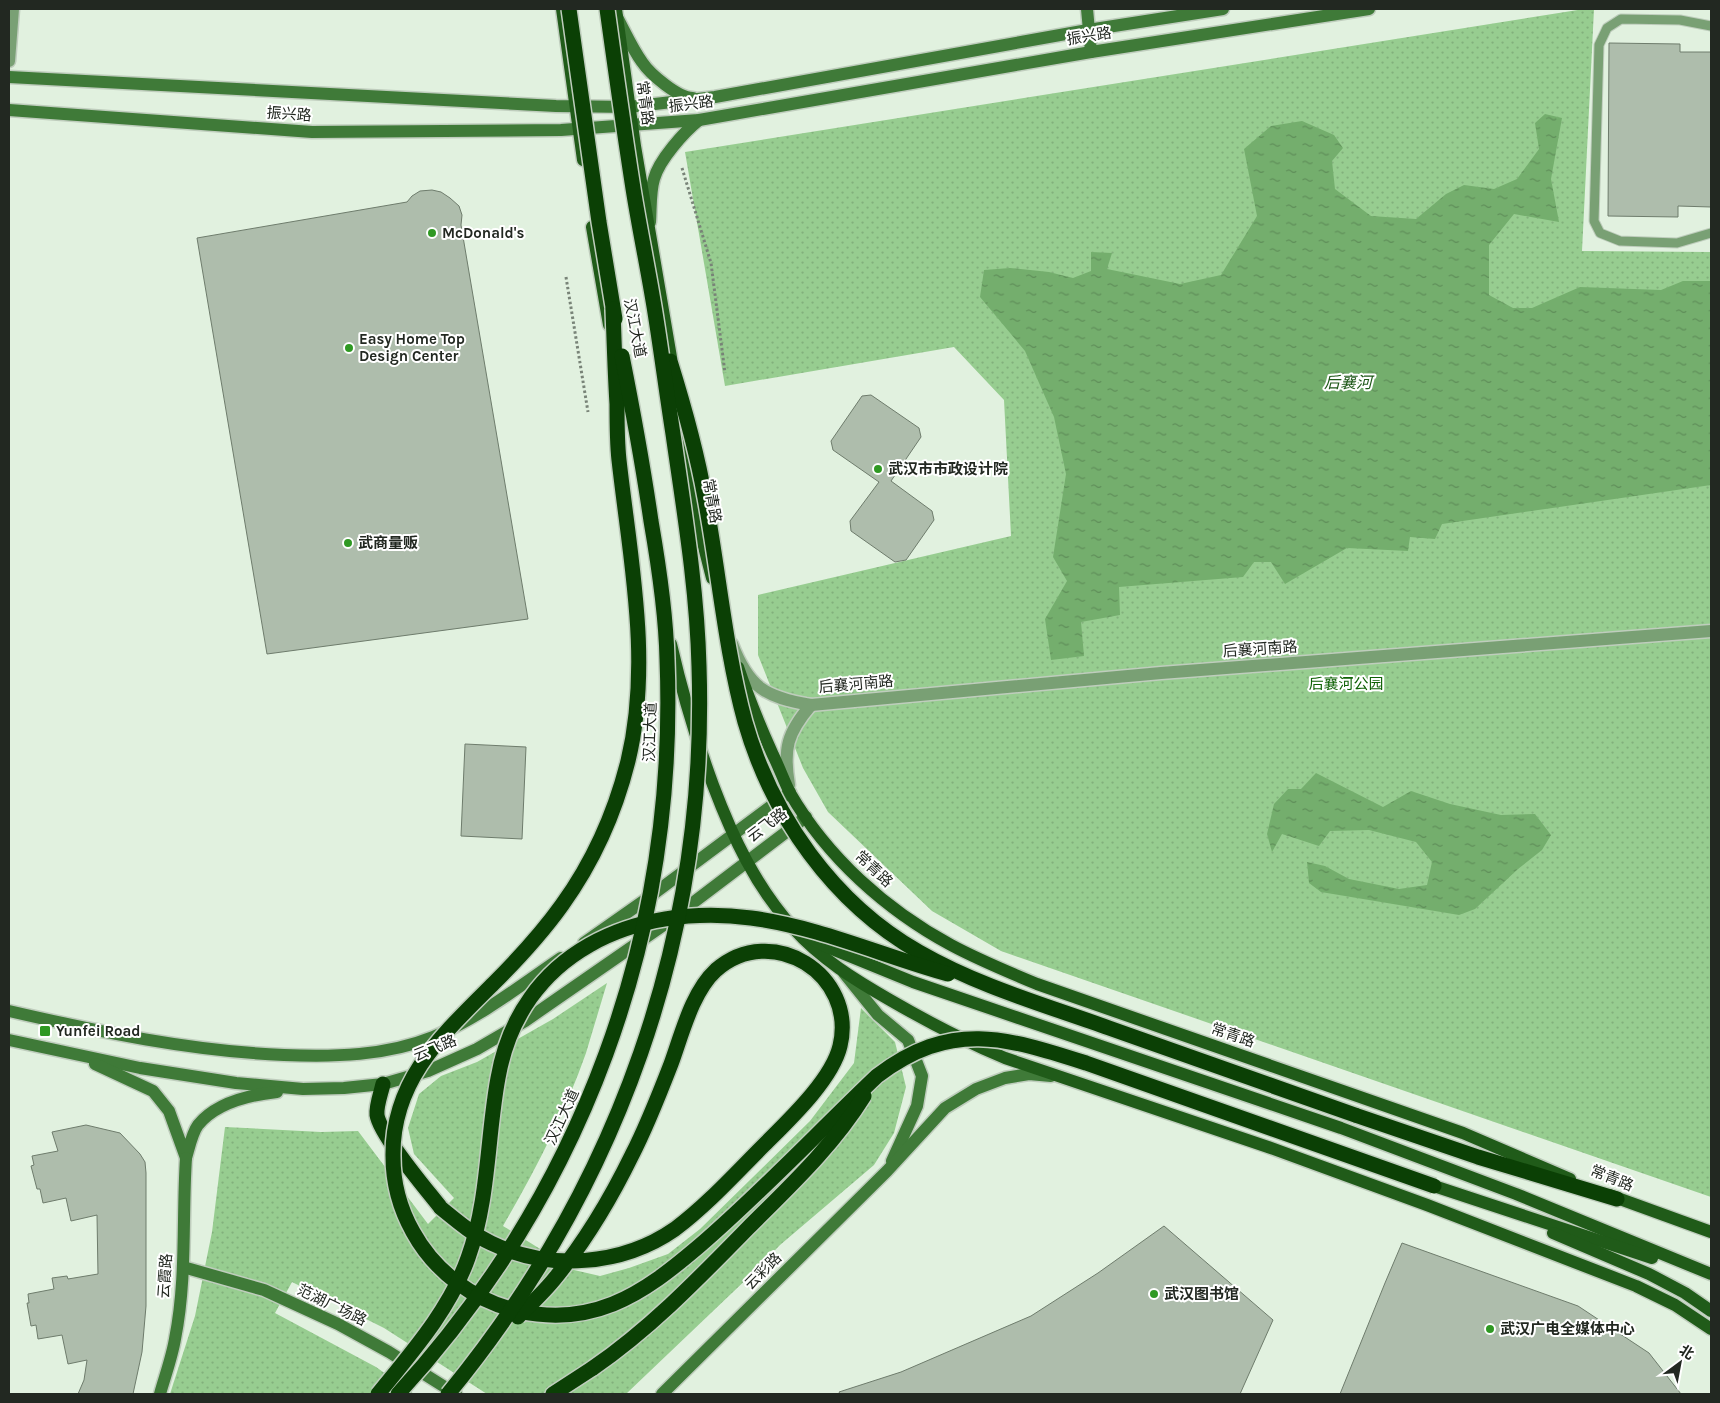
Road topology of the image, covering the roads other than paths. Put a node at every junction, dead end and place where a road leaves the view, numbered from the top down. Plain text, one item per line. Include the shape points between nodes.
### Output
1 (13, 9) edge
2 (562, 9) edge
3 (569, 9) edge
4 (1087, 9) edge
5 (1223, 9) edge
6 (1369, 9) edge
7 (614, 12) edge
8 (1711, 26) edge
9 (1088, 30) junction
10 (1091, 52) junction
11 (9, 61) edge
12 (9, 77) edge
13 (715, 97) junction
14 (574, 106) junction
15 (629, 106) junction
16 (9, 110) edge
17 (699, 120) junction
18 (631, 125) junction
19 (578, 129) junction
20 (649, 231) junction
21 (1711, 233) edge
22 (613, 309) junction
23 (656, 317) junction
24 (720, 613) junction
25 (1711, 631) edge
26 (811, 705) junction
27 (790, 792) junction
28 (806, 817) junction
29 (733, 836) junction
30 (746, 862) junction
31 (794, 930) junction
32 (844, 973) junction
33 (990, 986) junction
34 (9, 1011) edge
35 (9, 1040) edge
36 (77, 1055) junction
37 (877, 1076) junction
38 (1061, 1076) junction
39 (383, 1084) junction
40 (303, 1089) junction
41 (186, 1158) junction
42 (887, 1171) junction
43 (1434, 1186) joint
44 (1617, 1199) junction
45 (1474, 1200) junction
46 (1682, 1221) junction
47 (1711, 1224) edge
48 (1711, 1232) edge
49 (183, 1267) junction
50 (1711, 1276) edge
51 (1711, 1310) edge
52 (1711, 1329) edge
53 (474, 1363) junction
54 (160, 1394) edge
55 (378, 1394) edge
56 (398, 1394) edge
57 (448, 1394) edge
58 (456, 1394) edge
59 (553, 1394) edge
60 (662, 1394) edge

1 - 11 street
2 - 14 main road
3 - 22 highway, 汉江大道, bridge
4 - 9 street
5 - 9 street, 振兴路
6 - 10 street, 振兴路
7 - 13 street, 振兴路 via 643,64 670,90 689,98
7 - 15 main road, 常青路
7 - 23 highway, 汉江大道, bridge via 632,182
8 - 21 lane via 1680,20 1621,19 1606,28 1599,44 1594,222 1600,233 1620,240 1677,243
9 - 10 street
9 - 13 street, 振兴路
10 - 17 street, 振兴路
12 - 14 street, 振兴路
13 - 15 street, 振兴路
14 - 15 street, 振兴路
14 - 19 main road
15 - 18 main road, 常青路
16 - 19 street, 振兴路 via 312,132
17 - 18 street, 振兴路
17 - 20 street via 666,156 654,178
18 - 19 street, 振兴路
18 - 20 main road, 常青路
19 - 29 main road via 601,287 664,614 696,739
20 - 24 main road, 常青路 via 702,535
22 - 37 highway, bridge via 618,456 630,535 639,657 638,703 629,758 602,838 562,905 524,952 453,1023 413,1075 395,1128 393,1166 400,1203 427,1253 440,1268 472,1293 509,1309 528,1313 589,1312 644,1288 686,1256 744,1205
22 - 56 highway, 汉江大道, bridge via 656,546 667,656 669,706 665,786 649,905 627,994 609,1049 555,1172 527,1222 474,1302
23 - 33 highway, bridge via 684,408 705,496 743,714 776,799 807,851 846,897 868,917 919,952
23 - 53 highway, 汉江大道, bridge via 697,616 698,765 684,884 655,1010 603,1150 552,1247
24 - 26 street, 后襄河南路 via 735,653 750,680 787,701
24 - 27 main road, 常青路 via 738,669
25 - 26 street, 后襄河南路 via 1162,673
26 - 27 street via 791,731 786,756
27 - 28 main road, 常青路
27 - 29 street, 云飞路
28 - 30 street, 云飞路
28 - 44 main road, 常青路 via 838,858 881,898 927,931 974,957 1037,984 1463,1133
29 - 30 main road
29 - 34 street, 云飞路 via 465,1022 432,1037 392,1049 312,1056 212,1050 144,1040
30 - 31 main road
30 - 39 street, 云飞路 via 665,924 525,1021 477,1049 428,1071
31 - 32 main road
31 - 50 main road via 913,982 1342,1128 1516,1194
32 - 38 main road via 964,1041
32 - 42 street via 878,1015 908,1040 922,1076 917,1106
33 - 44 highway, bridge via 1478,1157
33 - 55 highway, bridge via 803,929 733,916 690,916 638,924 613,932 581,950 540,987 509,1039 498,1078 482,1205 468,1258 443,1308
35 - 36 street, 云飞路
36 - 40 street, 云飞路 via 236,1083
36 - 41 street via 153,1091 169,1110
37 - 43 highway, bridge via 907,1056 940,1043 978,1038 1016,1042 1086,1063
37 - 59 highway, bridge via 852,1116 816,1160 679,1298 616,1352
38 - 42 street, 云彩路 via 1029,1074 1005,1078 976,1089 946,1108
38 - 52 main road via 1427,1205 1636,1286 1675,1305
39 - 40 street, 云飞路
39 - 53 highway, bridge via 377,1114 384,1132 441,1208 458,1223 491,1243 546,1260 565,1261 574,1261 584,1261 603,1258 656,1240 688,1218 807,1099 827,1074 839,1049 841,1016 836,997 811,966 787,954 761,951 748,954 715,971 699,992 658,1098 604,1206 572,1257 566,1264 555,1278
40 - 41 street via 256,1094 216,1109 197,1126
41 - 49 street, 云霞路
42 - 60 street, 云彩路
43 - 45 main road
44 - 46 main road, 常青路
45 - 50 main road
45 - 51 main road via 1649,1274
46 - 47 main road
46 - 48 main road, 常青路
49 - 54 street, 云霞路 via 175,1339
49 - 58 street, 范湖广场路 via 264,1290 338,1324
53 - 57 highway, 汉江大道, bridge

